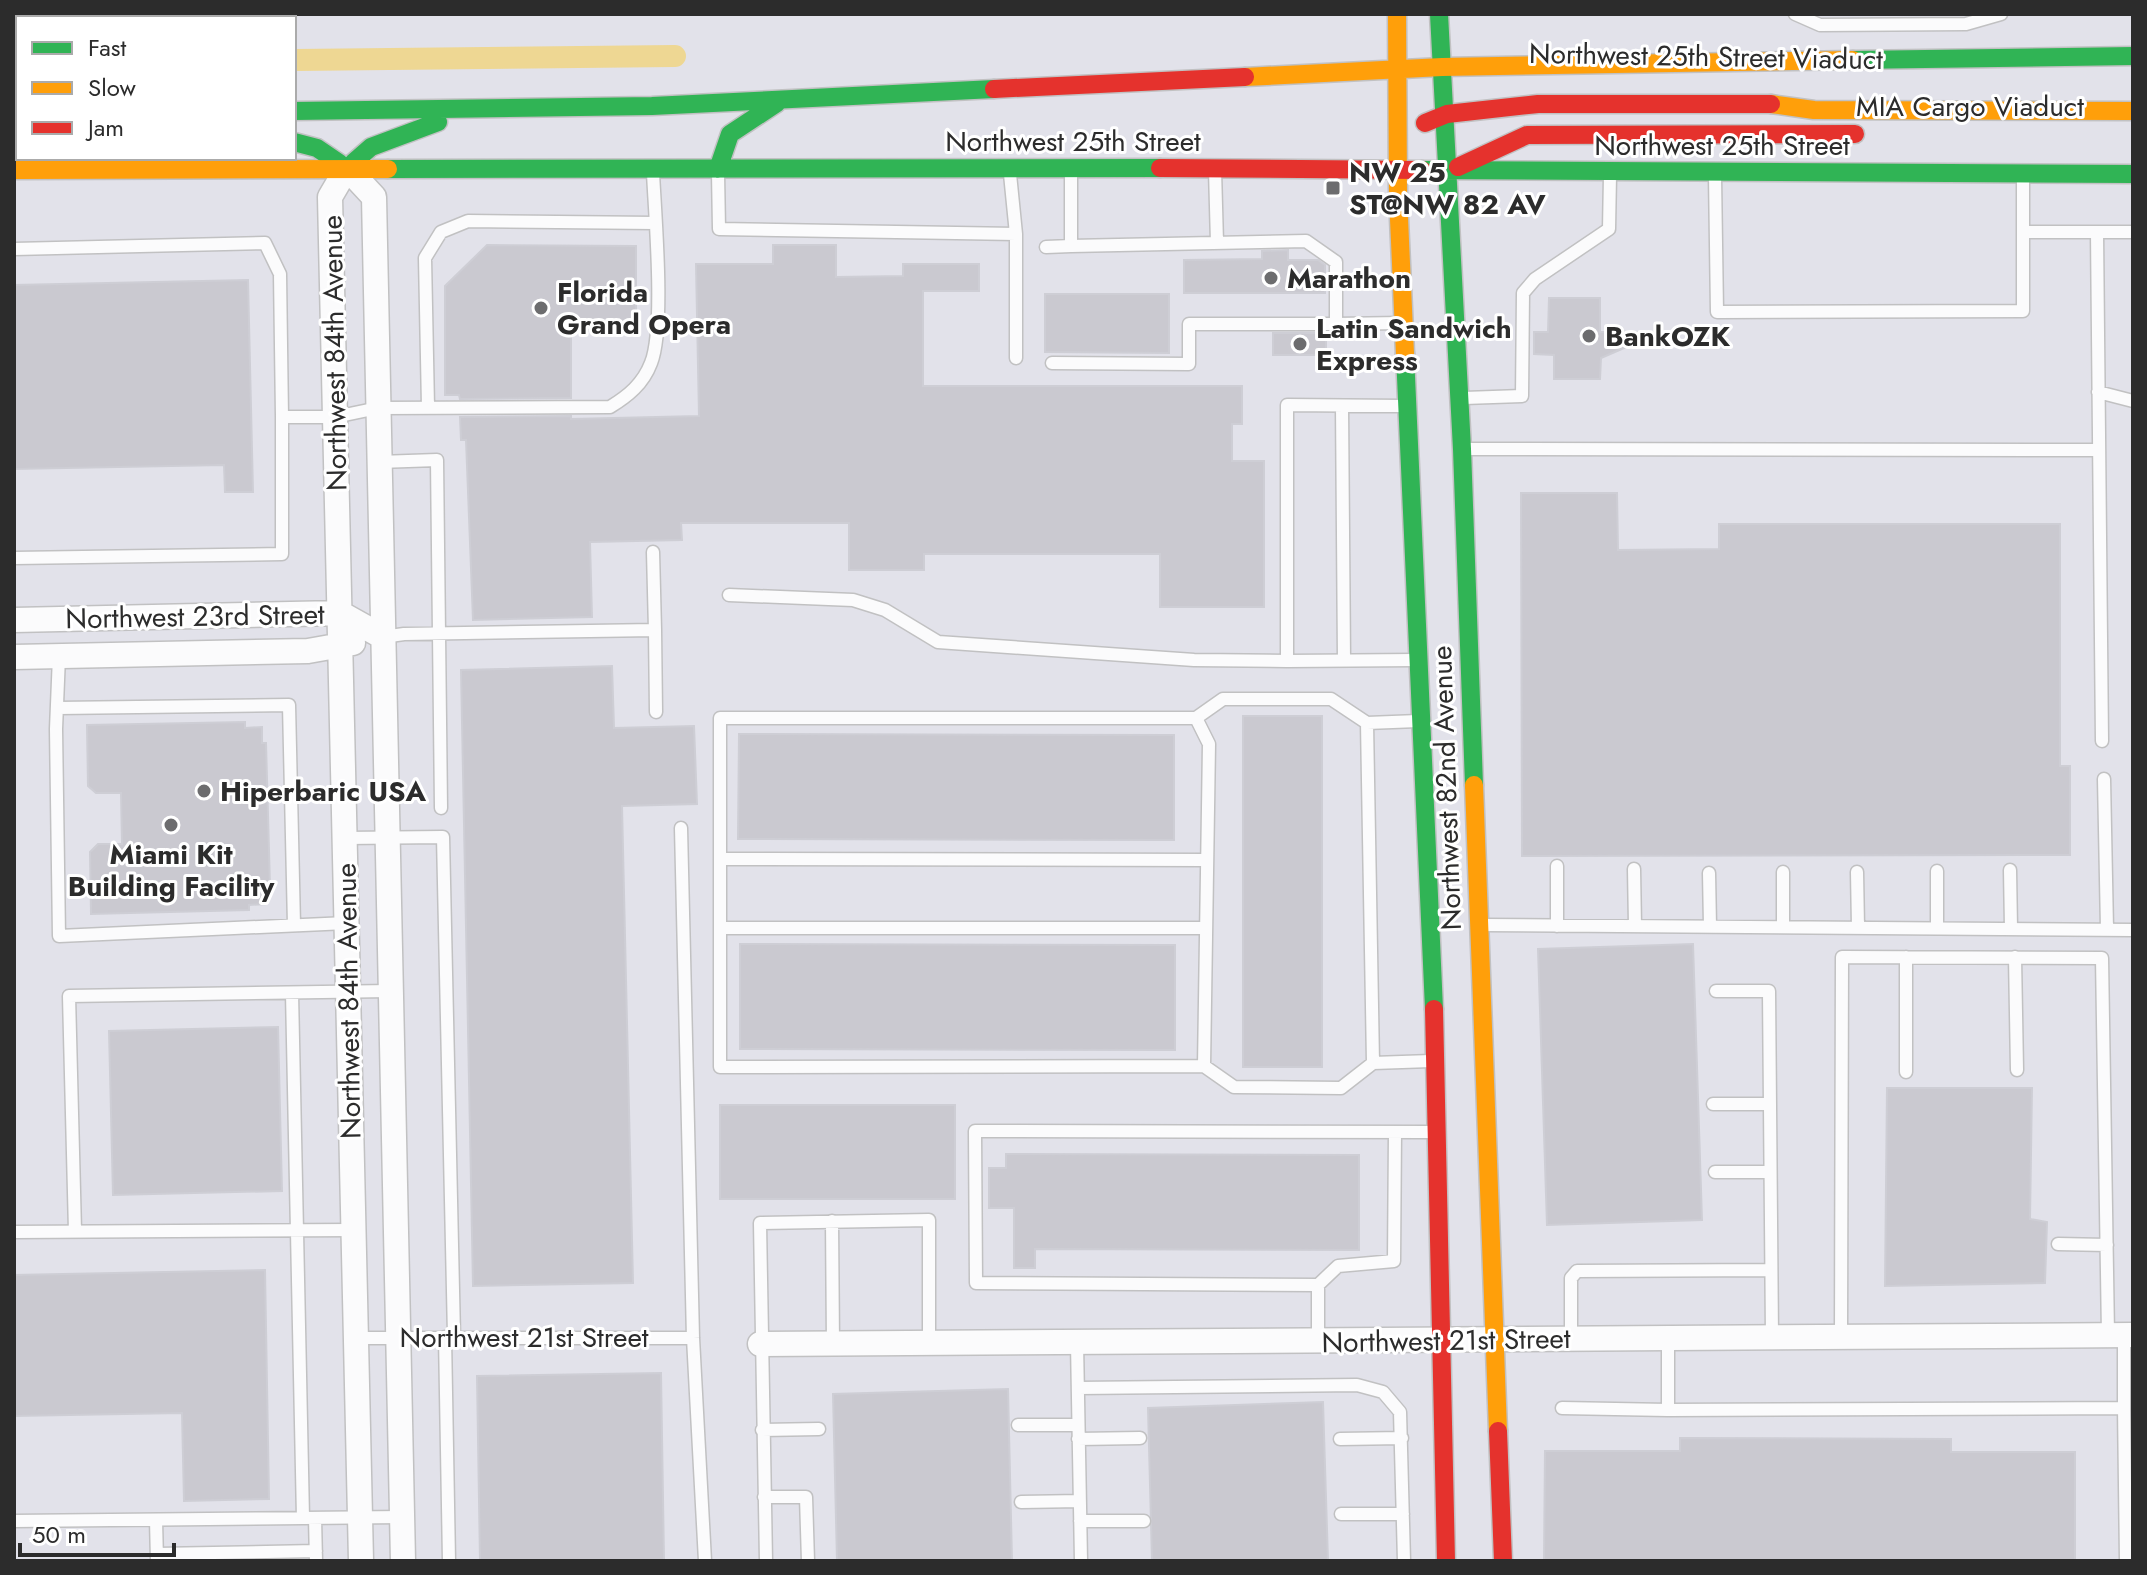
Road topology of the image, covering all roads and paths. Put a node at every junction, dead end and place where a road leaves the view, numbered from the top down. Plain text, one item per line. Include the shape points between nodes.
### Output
1 (1397, 14) edge
2 (1439, 14) edge
3 (1795, 14) edge
4 (2001, 14) edge
5 (2133, 56) edge
6 (1442, 67) junction
7 (1396, 70) junction
8 (1643, 83) dead end
9 (1830, 90) dead end
10 (782, 100) junction
11 (1787, 104) junction
12 (455, 110) junction
13 (296, 111) edge
14 (2133, 111) edge
15 (1445, 112) junction
16 (1869, 134) dead end
17 (296, 143) edge
18 (347, 168) junction
19 (653, 169) junction
20 (718, 169) junction
21 (1010, 169) junction
22 (1071, 169) junction
23 (1215, 169) junction
24 (1397, 169) junction
25 (14, 170) edge
26 (1449, 171) junction
27 (1610, 173) junction
28 (1715, 173) junction
29 (2023, 174) junction
30 (2133, 174) edge
31 (655, 223) junction
32 (2024, 232) junction
33 (2097, 232) junction
34 (2133, 232) edge
35 (1016, 234) junction
36 (1217, 243) junction
37 (1071, 246) junction
38 (1046, 247) dead end
39 (14, 249) edge
40 (1404, 323) junction
41 (1336, 324) junction
42 (1016, 358) dead end
43 (1052, 363) dead end
44 (2098, 392) junction
45 (1459, 398) junction
46 (2133, 401) edge
47 (1342, 406) junction
48 (1407, 406) junction
49 (428, 407) junction
50 (378, 408) junction
51 (282, 417) junction
52 (335, 417) junction
53 (1462, 449) junction
54 (2098, 450) junction
55 (379, 462) junction
56 (653, 552) dead end
57 (14, 558) edge
58 (729, 595) dead end
59 (340, 613) junction
60 (14, 620) edge
61 (655, 630) junction
62 (439, 634) junction
63 (383, 637) junction
64 (340, 645) junction
65 (59, 656) junction
66 (14, 657) edge
67 (1344, 660) junction
68 (1418, 660) junction
69 (1287, 661) junction
70 (58, 708) junction
71 (656, 712) dead end
72 (1196, 718) junction
73 (1421, 720) junction
74 (1472, 720) junction
75 (1367, 723) junction
76 (2102, 741) dead end
77 (2104, 779) dead end
78 (441, 808) dead end
79 (681, 828) dead end
80 (345, 838) junction
81 (387, 838) junction
82 (720, 859) junction
83 (1207, 860) junction
84 (1557, 866) dead end
85 (1634, 869) dead end
86 (2010, 870) dead end
87 (1937, 871) dead end
88 (1783, 872) dead end
89 (1857, 872) dead end
90 (1709, 873) dead end
91 (347, 923) junction
92 (294, 925) junction
93 (1479, 925) junction
94 (1557, 926) junction
95 (1635, 926) junction
96 (1710, 926) junction
97 (1783, 927) junction
98 (1858, 927) junction
99 (720, 928) junction
100 (1205, 928) junction
101 (1937, 928) junction
102 (2011, 928) junction
103 (2107, 929) junction
104 (2133, 930) edge
105 (1906, 957) junction
106 (2015, 957) junction
107 (390, 991) junction
108 (1716, 991) dead end
109 (348, 992) junction
110 (292, 993) junction
111 (1435, 1061) junction
112 (1373, 1063) junction
113 (1204, 1066) junction
114 (2017, 1070) dead end
115 (1906, 1072) dead end
116 (1713, 1104) dead end
117 (1770, 1104) junction
118 (1395, 1132) junction
119 (1437, 1132) junction
120 (1715, 1172) dead end
121 (1770, 1172) junction
122 (832, 1221) junction
123 (298, 1230) junction
124 (353, 1230) junction
125 (75, 1231) junction
126 (14, 1232) edge
127 (2058, 1244) dead end
128 (2107, 1245) junction
129 (1771, 1270) junction
130 (1318, 1285) junction
131 (2122, 1335) edge
132 (398, 1337) junction
133 (449, 1337) junction
134 (1668, 1337) junction
135 (1772, 1337) junction
136 (1841, 1337) junction
137 (356, 1338) junction
138 (693, 1338) junction
139 (1571, 1338) junction
140 (1441, 1339) junction
141 (1496, 1339) junction
142 (1318, 1341) junction
143 (929, 1343) junction
144 (1077, 1343) junction
145 (760, 1344) junction
146 (833, 1344) junction
147 (1078, 1388) junction
148 (1562, 1408) dead end
149 (2124, 1408) junction
150 (1668, 1410) junction
151 (1018, 1425) dead end
152 (1078, 1425) junction
153 (819, 1429) dead end
154 (762, 1430) junction
155 (1140, 1438) dead end
156 (1402, 1438) junction
157 (1078, 1439) junction
158 (1340, 1439) dead end
159 (764, 1497) junction
160 (1080, 1501) junction
161 (1021, 1502) dead end
162 (1341, 1514) dead end
163 (1403, 1514) junction
164 (360, 1517) junction
165 (402, 1517) junction
166 (309, 1518) junction
167 (156, 1520) junction
168 (14, 1521) edge
169 (1080, 1521) junction
170 (1144, 1521) dead end
171 (316, 1556) edge
172 (157, 1557) edge
173 (361, 1561) edge
174 (403, 1561) edge
175 (449, 1561) edge
176 (705, 1561) edge
177 (766, 1561) edge
178 (808, 1561) edge
179 (1081, 1561) edge
180 (1404, 1561) edge
181 (1446, 1561) edge
182 (1503, 1561) edge
183 (2126, 1561) edge

1 - 7 main road, Northwest 82nd Avenue
2 - 6 main road, Northwest 82nd Avenue
3 - 4 lane via 1820,25 1966,24
5 - 6 main road, Northwest 25th Street
6 - 7 main road, Northwest 25th Street
6 - 8 main road, Northwest 25th Street Viaduct via 1503,81
6 - 15 main road, Northwest 82nd Avenue
7 - 10 main road, Northwest 25th Street
7 - 24 main road, Northwest 82nd Avenue
9 - 11 main road
10 - 12 main road, Northwest 25th Street
10 - 20 main road via 732,129
11 - 14 main road via 1814,110
11 - 15 main road via 1495,104
12 - 13 main road, Northwest 25th Street
12 - 18 main road via 424,131 369,146
15 - 24 main road via 1415,133
15 - 26 main road, Northwest 82nd Avenue
16 - 26 main road, MIA Cargo Viaduct via 1527,135
17 - 18 main road via 317,148
18 - 19 main road, Northwest 25th Street
18 - 25 main road, Northwest 25th Street
18 - 50 street, Northwest 84th Avenue via 374,197
18 - 52 street, Northwest 84th Avenue via 330,197
19 - 20 main road, Northwest 25th Street
19 - 31 lane
20 - 21 main road, Northwest 25th Street
20 - 35 lane via 719,229
21 - 22 main road, Northwest 25th Street
21 - 35 lane
22 - 23 main road, Northwest 25th Street
22 - 37 lane
23 - 24 main road, Northwest 25th Street
23 - 36 lane
24 - 26 main road, Northwest 25th Street
24 - 40 main road, Northwest 82nd Avenue
26 - 27 main road, Northwest 25th Street
26 - 45 main road, Northwest 82nd Avenue
27 - 28 main road, Northwest 25th Street
27 - 45 lane via 1609,229 1535,279 1523,293 1522,396
28 - 29 main road, Northwest 25th Street
28 - 32 lane via 1717,312 2023,311
29 - 30 main road, Northwest 25th Street
29 - 32 lane
31 - 49 lane via 656,340 643,380 628,396 610,407
31 - 49 lane via 468,221 441,232 425,258
32 - 33 lane
33 - 34 lane
33 - 44 lane
35 - 42 lane
36 - 37 lane
36 - 41 lane via 1306,241 1336,262
37 - 38 lane
39 - 51 lane via 265,243 280,274
40 - 41 lane
40 - 48 main road, Northwest 82nd Avenue
41 - 43 lane via 1189,324 1189,364
44 - 46 lane
44 - 54 lane
45 - 53 main road, Northwest 82nd Avenue
47 - 48 lane
47 - 67 lane
47 - 69 lane via 1287,405
48 - 68 main road, Northwest 82nd Avenue
49 - 50 lane
50 - 52 lane
50 - 55 street, Northwest 84th Avenue
51 - 52 lane
51 - 57 lane via 282,554
52 - 59 street, Northwest 84th Avenue
53 - 54 lane
53 - 74 main road, Northwest 82nd Avenue
54 - 76 lane
55 - 62 lane via 437,460
55 - 63 street, Northwest 84th Avenue
56 - 61 lane
58 - 69 lane via 853,600 885,610 938,642 1194,660
59 - 60 street, Northwest 23rd Street
59 - 63 street, Northwest 23rd Street
59 - 64 street, Northwest 84th Avenue
61 - 62 lane
61 - 71 lane
62 - 63 lane
62 - 78 lane
63 - 64 street, Northwest 23rd Street
63 - 81 street, Northwest 84th Avenue
64 - 65 street, Northwest 23rd Street via 308,651
64 - 80 street, Northwest 84th Avenue
65 - 66 street, Northwest 23rd Street
65 - 70 lane
67 - 68 lane
67 - 69 lane
68 - 73 main road, Northwest 82nd Avenue
70 - 92 lane via 289,705
70 - 92 lane via 59,936
72 - 75 lane via 1223,699 1331,699
72 - 82 lane via 720,718
72 - 83 lane via 1209,744
73 - 74 main road
73 - 75 lane
73 - 111 main road, Northwest 82nd Avenue
74 - 93 main road, Northwest 82nd Avenue
75 - 112 lane
77 - 103 lane
79 - 138 lane
80 - 81 lane
80 - 91 street, Northwest 84th Avenue
81 - 107 street, Northwest 84th Avenue
81 - 133 lane via 443,837
82 - 83 lane
82 - 99 lane
83 - 100 lane
84 - 94 lane
85 - 95 lane
86 - 102 lane
87 - 101 lane
88 - 97 lane
89 - 98 lane
90 - 96 lane
91 - 92 lane
91 - 109 street, Northwest 84th Avenue
93 - 94 lane
93 - 141 main road, Northwest 82nd Avenue
94 - 95 lane
95 - 96 lane
96 - 97 lane
97 - 98 lane
98 - 101 lane
99 - 100 lane
99 - 113 lane via 720,1067
100 - 113 lane
101 - 102 lane
102 - 103 lane
103 - 104 lane
105 - 106 lane
105 - 115 lane
105 - 136 lane via 1842,957
106 - 114 lane
106 - 128 lane via 2102,958
107 - 109 lane
107 - 132 street, Northwest 84th Avenue
108 - 117 lane via 1769,991
109 - 110 lane
109 - 124 street, Northwest 84th Avenue
110 - 123 lane
110 - 125 lane via 69,996
111 - 112 lane
111 - 119 main road, Northwest 82nd Avenue
112 - 113 lane via 1341,1088 1234,1087
116 - 117 lane
117 - 121 lane
118 - 119 lane
118 - 130 lane via 1394,1261 1338,1266
118 - 130 lane via 975,1131 976,1283
119 - 140 main road, Northwest 82nd Avenue
120 - 121 lane
121 - 129 lane
122 - 143 lane via 929,1220
122 - 145 lane via 760,1223
122 - 146 lane
123 - 124 lane
123 - 125 lane
123 - 166 lane
124 - 137 street, Northwest 84th Avenue
125 - 126 lane
127 - 128 lane
128 - 131 lane
129 - 135 lane
129 - 139 lane via 1577,1271 1571,1278
130 - 142 lane
131 - 136 street, Northwest 21st Street
131 - 149 lane
132 - 133 lane, Northwest 21st Street
132 - 137 lane, Northwest 21st Street
132 - 165 street, Northwest 84th Avenue
133 - 138 lane, Northwest 21st Street
133 - 175 lane
134 - 135 street, Northwest 21st Street
134 - 139 street, Northwest 21st Street
134 - 150 lane
135 - 136 street, Northwest 21st Street
137 - 164 street, Northwest 84th Avenue
138 - 176 lane
139 - 141 street, Northwest 21st Street
140 - 141 street, Northwest 21st Street
140 - 142 street, Northwest 21st Street
140 - 181 main road, Northwest 82nd Avenue
141 - 182 main road, Northwest 82nd Avenue
142 - 144 street, Northwest 21st Street
143 - 144 street, Northwest 21st Street
143 - 146 street, Northwest 21st Street
144 - 147 lane
145 - 146 street, Northwest 21st Street
145 - 154 lane
147 - 152 lane
147 - 156 lane via 1371,1387 1383,1392 1400,1412
148 - 150 lane
149 - 150 lane
149 - 183 lane
151 - 152 lane
152 - 157 lane
153 - 154 lane
154 - 159 lane
155 - 157 lane
156 - 158 lane
156 - 163 lane
157 - 160 lane
159 - 177 lane
159 - 178 lane via 806,1497
160 - 161 lane
160 - 169 lane
162 - 163 lane
163 - 180 lane
164 - 165 lane
164 - 166 lane
164 - 173 street, Northwest 84th Avenue
165 - 174 street, Northwest 84th Avenue
166 - 167 lane
166 - 171 lane
167 - 168 lane
167 - 172 lane
169 - 170 lane
169 - 179 lane
171 - 172 lane

